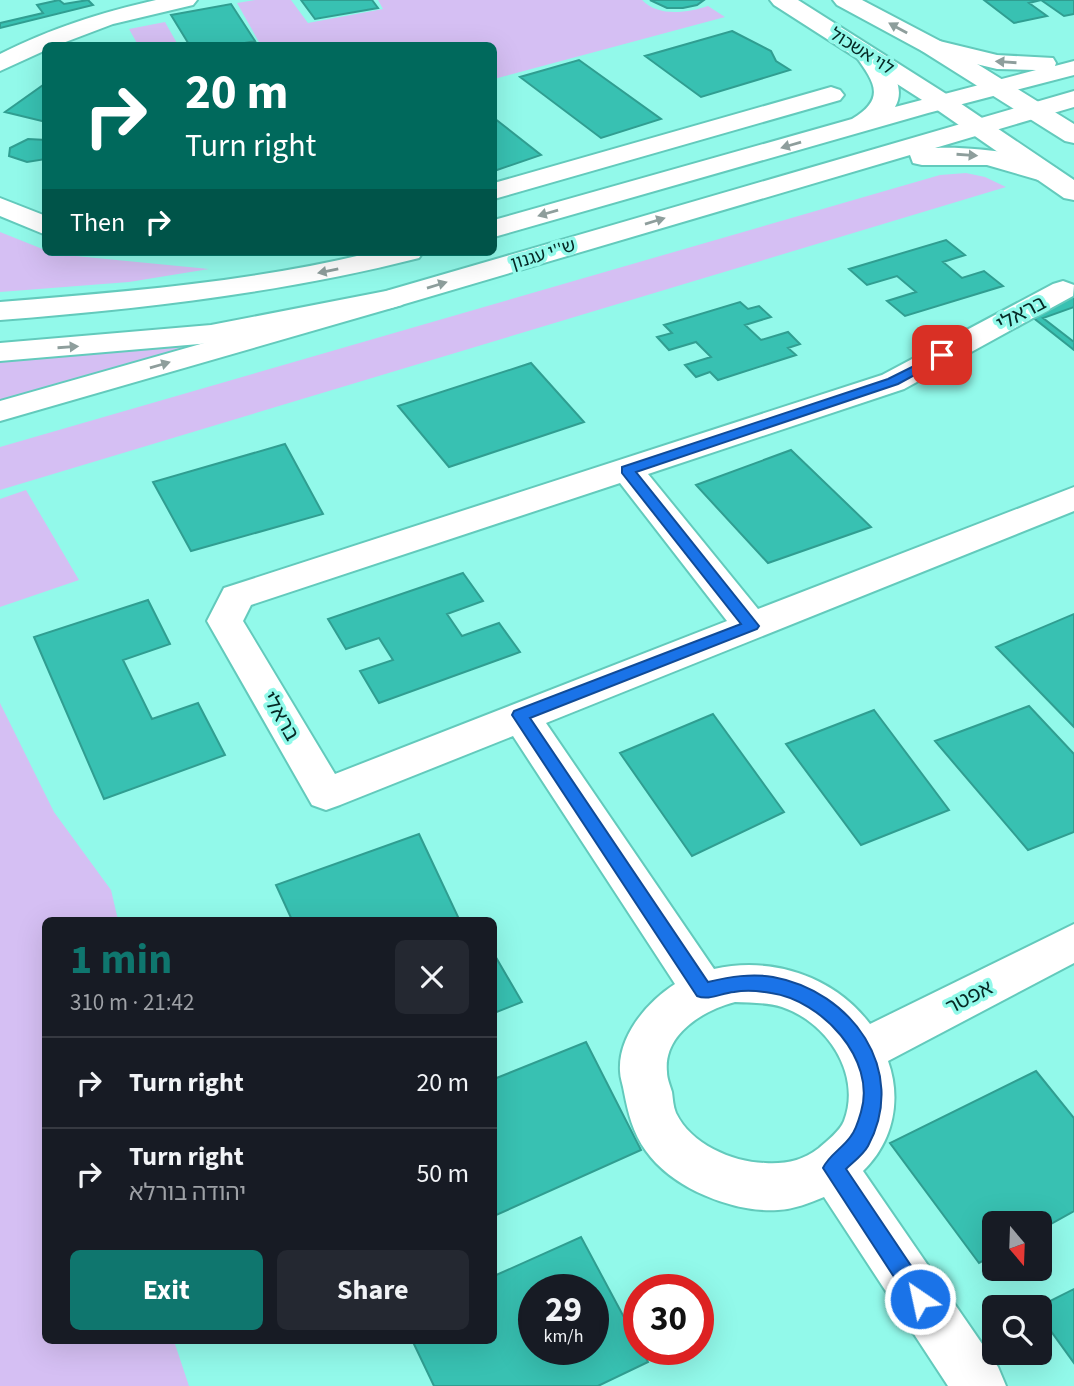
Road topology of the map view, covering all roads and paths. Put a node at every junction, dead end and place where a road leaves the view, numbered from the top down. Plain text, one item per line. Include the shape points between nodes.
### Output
1 (185, 0) edge
2 (782, 0) edge
3 (845, 0) edge
4 (43, 42) edge
5 (42, 43) edge
6 (931, 46) junction
7 (867, 55) junction
8 (1074, 61) edge
9 (0, 64) edge
10 (1074, 68) edge
11 (999, 88) junction
12 (831, 95) dead end
13 (1074, 99) edge
14 (942, 102) junction
15 (1035, 110) junction
16 (976, 126) junction
17 (857, 127) junction
18 (1074, 135) edge
19 (826, 170) junction
20 (1049, 175) junction
21 (545, 177) junction
22 (497, 190) edge
23 (627, 191) junction
24 (1074, 192) edge
25 (0, 206) edge
26 (42, 225) edge
27 (497, 228) edge
28 (392, 256) edge
29 (1063, 290) dead end
30 (391, 299) junction
31 (0, 311) edge
32 (0, 352) edge
33 (0, 411) edge
34 (627, 470) junction
35 (1074, 498) edge
36 (751, 626) junction
37 (520, 715) junction
38 (1074, 942) edge
39 (704, 991) junction
40 (863, 1051) junction
41 (833, 1168) junction
42 (979, 1386) edge

1 - 4 main road via 105,19
2 - 7 main road, לוי אשכול
6 -> 3 main road, לוי אשכול
5 - 9 main road
8 -> 6 main road via 997,62
6 - 11 main road, לוי אשכול
7 - 14 main road, לוי אשכול
7 - 17 main road via 886,79 887,92 874,117
10 - 11 main road, ש''י עגנון
11 - 14 main road, ש''י עגנון
11 - 15 main road, לוי אשכול
12 - 21 main road
13 - 15 main road, ש''י עגנון
14 - 16 main road, לוי אשכול
14 - 17 main road, ש''י עגנון
15 - 16 main road, ש''י עגנון
15 - 18 main road, לוי אשכול
16 - 19 main road, ש''י עגנון
16 - 20 main road, לוי אשכול
17 -> 23 main road, ש''י עגנון
19 -> 20 main road via 967,155 1010,161
30 -> 19 main road, ש''י עגנון
20 - 24 main road
21 - 22 main road
21 - 23 main road via 575,190
23 -> 27 main road, ש''י עגנון
25 - 26 main road
28 -> 31 main road via 258,284
29 - 34 main road, בראלי via 893,382
32 -> 30 main road, ש''י עגנון via 211,334
33 -> 30 main road
34 - 36 main road
34 - 37 main road, בראלי via 237,597 225,621 326,794
35 - 36 main road, בראלי
36 - 37 main road, בראלי
37 - 39 main road
38 - 40 main road, אפטר
39 - 40 main road via 735,983 773,985 810,998 841,1021
39 - 41 main road via 674,1009 652,1036 643,1069 653,1118 676,1150 710,1173 751,1186 798,1184
40 - 41 main road via 871,1073 872,1108 859,1142
41 - 42 main road

